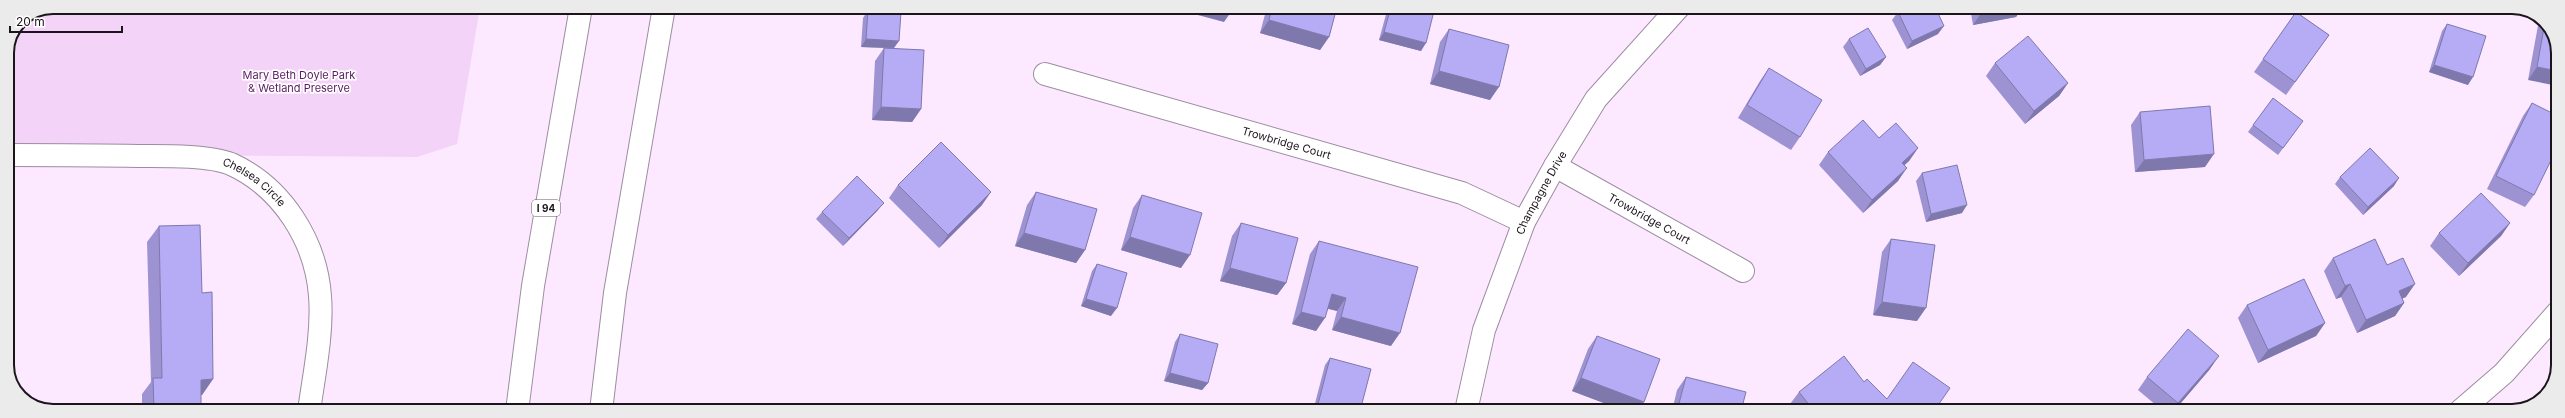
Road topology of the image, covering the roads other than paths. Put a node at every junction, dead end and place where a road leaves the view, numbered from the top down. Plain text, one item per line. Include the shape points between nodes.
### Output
1 (580, 14) edge
2 (663, 14) edge
3 (1673, 14) edge
4 (1045, 74) dead end
5 (14, 155) edge
6 (1555, 166) junction
7 (1524, 222) junction
8 (1744, 271) dead end
9 (2551, 320) edge
10 (310, 404) edge
11 (518, 404) edge
12 (602, 404) edge
13 (1468, 404) edge
14 (2468, 404) edge

1 - 11 main road, I 94 via 534,279
2 - 12 main road via 615,293
3 - 6 main road, Champagne Drive via 1596,99
4 - 7 main road, Trowbridge Court via 1462,193
5 - 10 main road, Chelsea Circle via 182,156 230,164 263,183 289,211 309,246 320,296 318,343
6 - 7 main road, Champagne Drive
6 - 8 main road, Trowbridge Court
7 - 13 main road, Champagne Drive via 1484,330
9 - 14 main road via 2504,373

